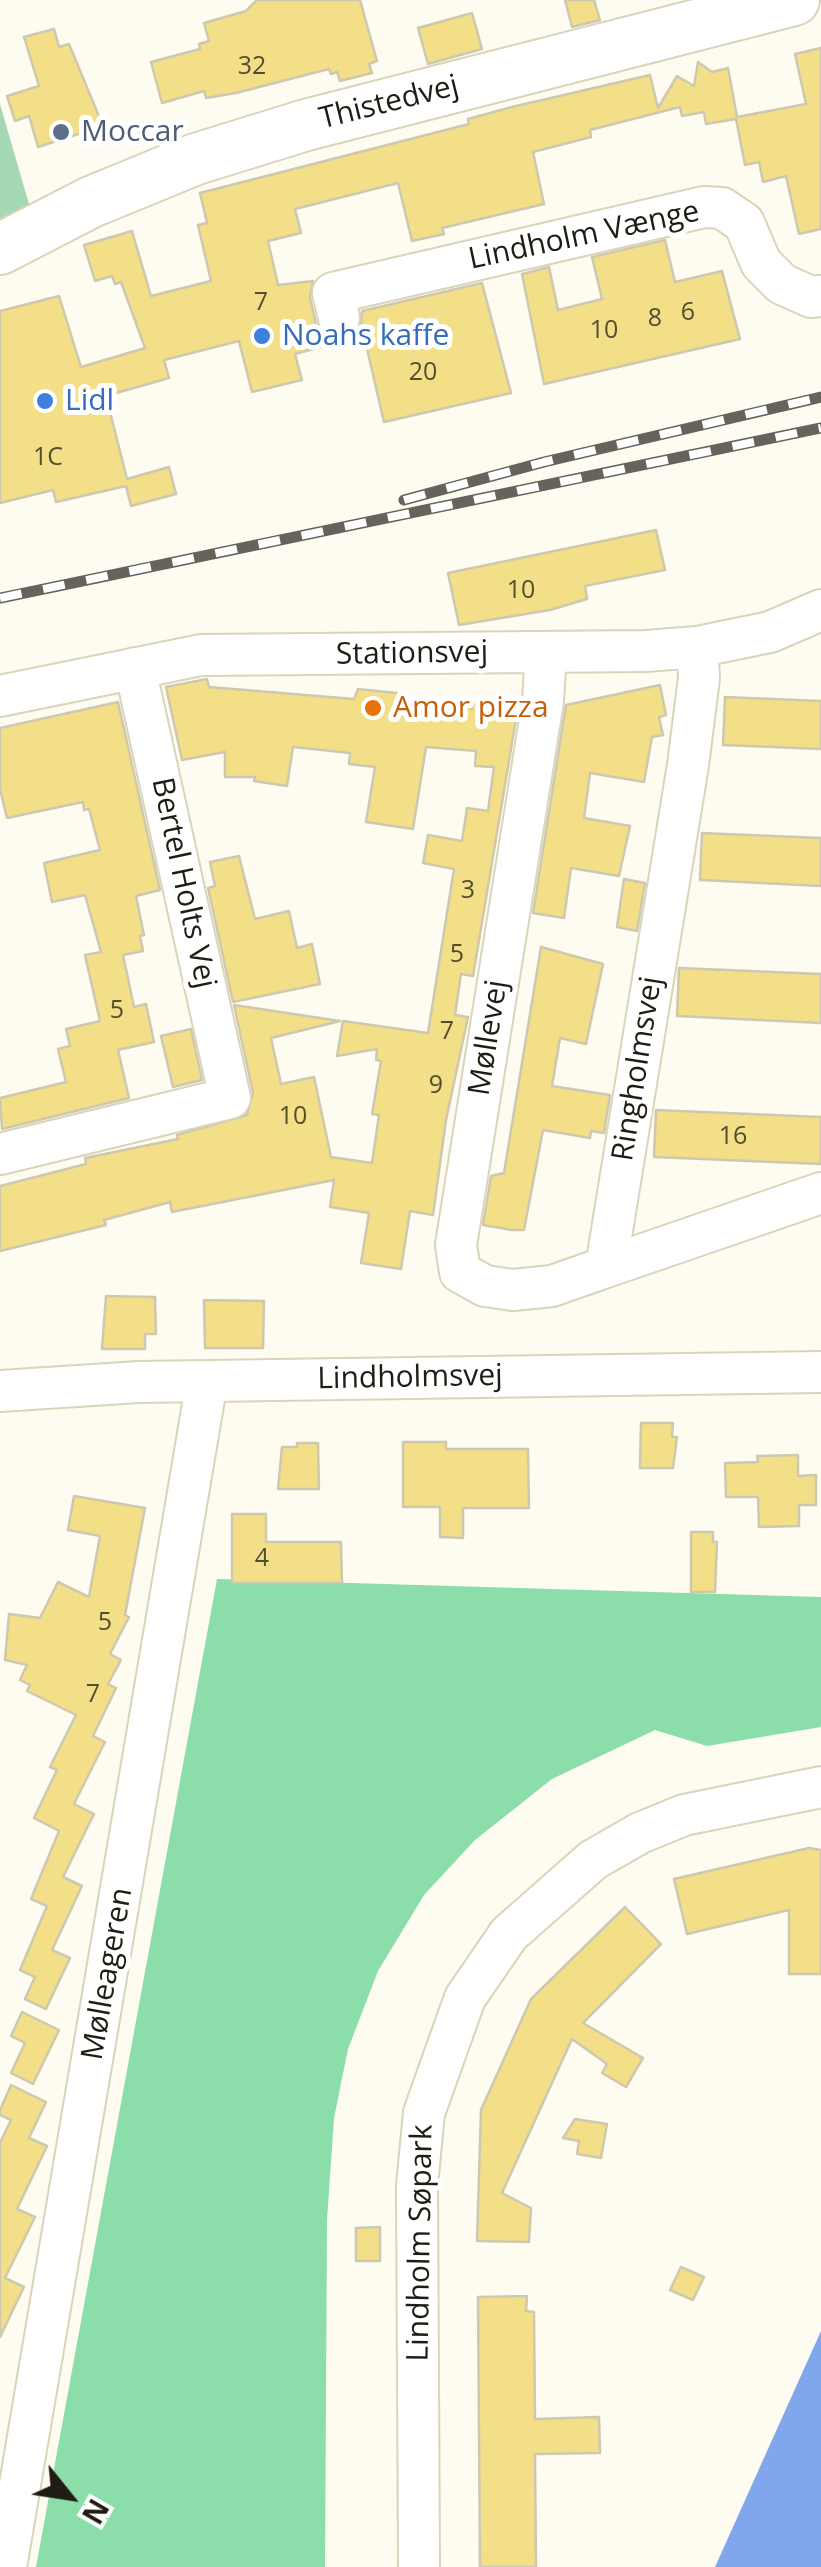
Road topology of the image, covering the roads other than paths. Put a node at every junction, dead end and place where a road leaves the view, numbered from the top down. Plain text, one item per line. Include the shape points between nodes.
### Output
1 (794, 0) edge
2 (0, 249) edge
3 (821, 296) edge
4 (339, 318) dead end
5 (821, 610) edge
6 (697, 647) junction
7 (546, 652) junction
8 (135, 668) junction
9 (0, 696) edge
10 (0, 1154) edge
11 (821, 1193) edge
12 (606, 1267) junction
13 (821, 1372) edge
14 (207, 1381) junction
15 (0, 1390) edge
16 (821, 1787) edge
17 (6, 2567) edge
18 (419, 2567) edge

1 - 2 main road, Thistedvej via 251,142 91,202
3 - 4 street, Lindholm Vænge via 782,284 761,263 744,223 722,208 704,207 333,293
5 - 6 street, Stationsvej via 770,632
6 - 7 street, Stationsvej
6 - 12 street, Ringholmsvej via 688,764
7 - 8 street, Stationsvej via 201,655
7 - 12 street, Møllevej via 456,1245 460,1272 485,1286 552,1286
8 - 9 street, Stationsvej
8 - 10 street, Bertel Holts Vej via 230,1098
11 - 12 street
13 - 14 street, Lindholmsvej
14 - 15 street, Lindholmsvej
14 - 17 street, Mølleageren
16 - 18 street, Lindholm Søpark via 684,1815 605,1853 510,1934 465,1998 424,2112 417,2186

